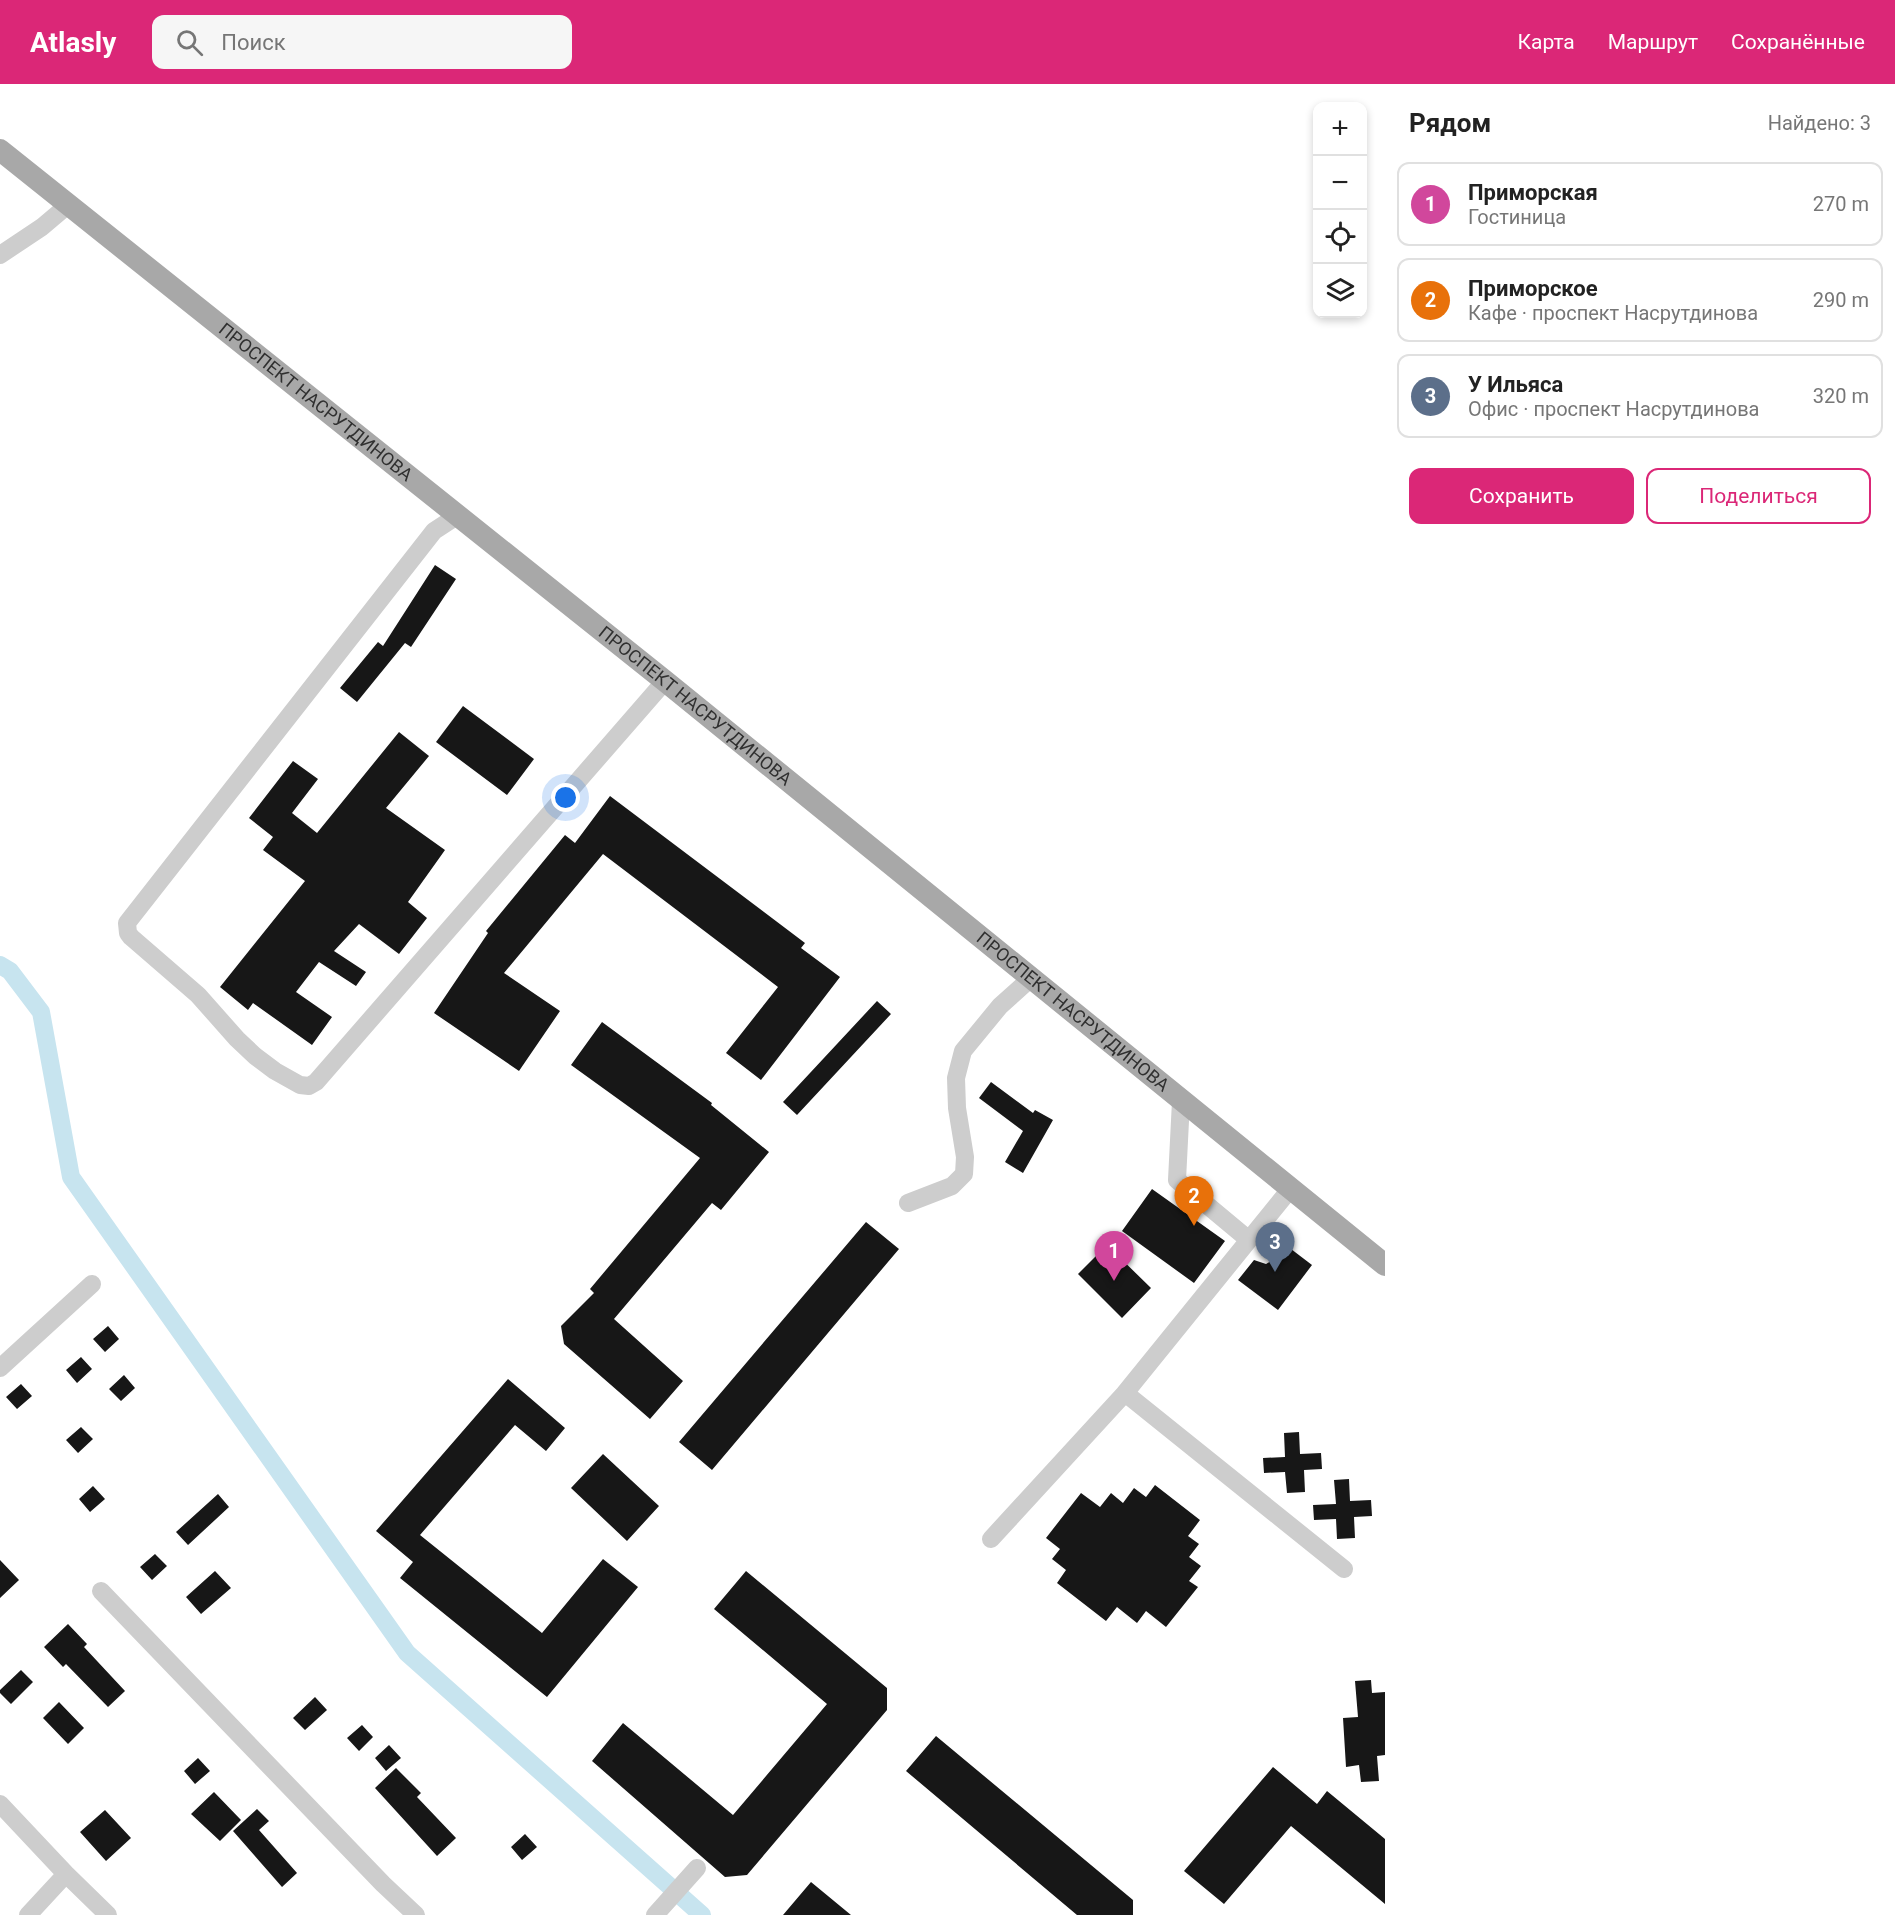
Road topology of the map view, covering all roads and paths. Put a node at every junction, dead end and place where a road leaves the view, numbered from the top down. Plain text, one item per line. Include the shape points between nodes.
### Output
1 (0, 150) edge
2 (68, 205) junction
3 (0, 255) edge
4 (457, 516) junction
5 (665, 681) junction
6 (1030, 979) junction
7 (1181, 1101) junction
8 (1291, 1188) junction
9 (908, 1203) dead end
10 (1249, 1240) junction
11 (1385, 1265) edge
12 (92, 1284) dead end
13 (0, 1368) edge
14 (1125, 1393) junction
15 (991, 1539) dead end
16 (1344, 1569) dead end
17 (101, 1591) dead end
18 (0, 1804) edge
19 (697, 1868) dead end
20 (66, 1874) junction
21 (28, 1915) edge
22 (108, 1915) edge
23 (416, 1915) edge
24 (655, 1915) edge

1 - 2 main road, ПРОСПЕКТ НАСРУТДИНОВА
2 - 3 street
2 - 4 main road, ПРОСПЕКТ НАСРУТДИНОВА
4 - 5 main road, ПРОСПЕКТ НАСРУТДИНОВА
4 - 5 street via 434,531 127,923 131,937 198,994 255,1056 300,1085 316,1082
5 - 6 main road, ПРОСПЕКТ НАСРУТДИНОВА
6 - 7 main road, ПРОСПЕКТ НАСРУТДИНОВА
6 - 9 street via 1000,1006 963,1051 956,1078 964,1174 952,1186
7 - 8 main road, ПРОСПЕКТ НАСРУТДИНОВА
7 - 10 street via 1177,1180
8 - 10 street
8 - 11 main road, ПРОСПЕКТ НАСРУТДИНОВА
10 - 14 street
12 - 13 street
14 - 15 street
14 - 16 street
17 - 23 street
18 - 20 street
19 - 24 street
20 - 21 street
20 - 22 street

